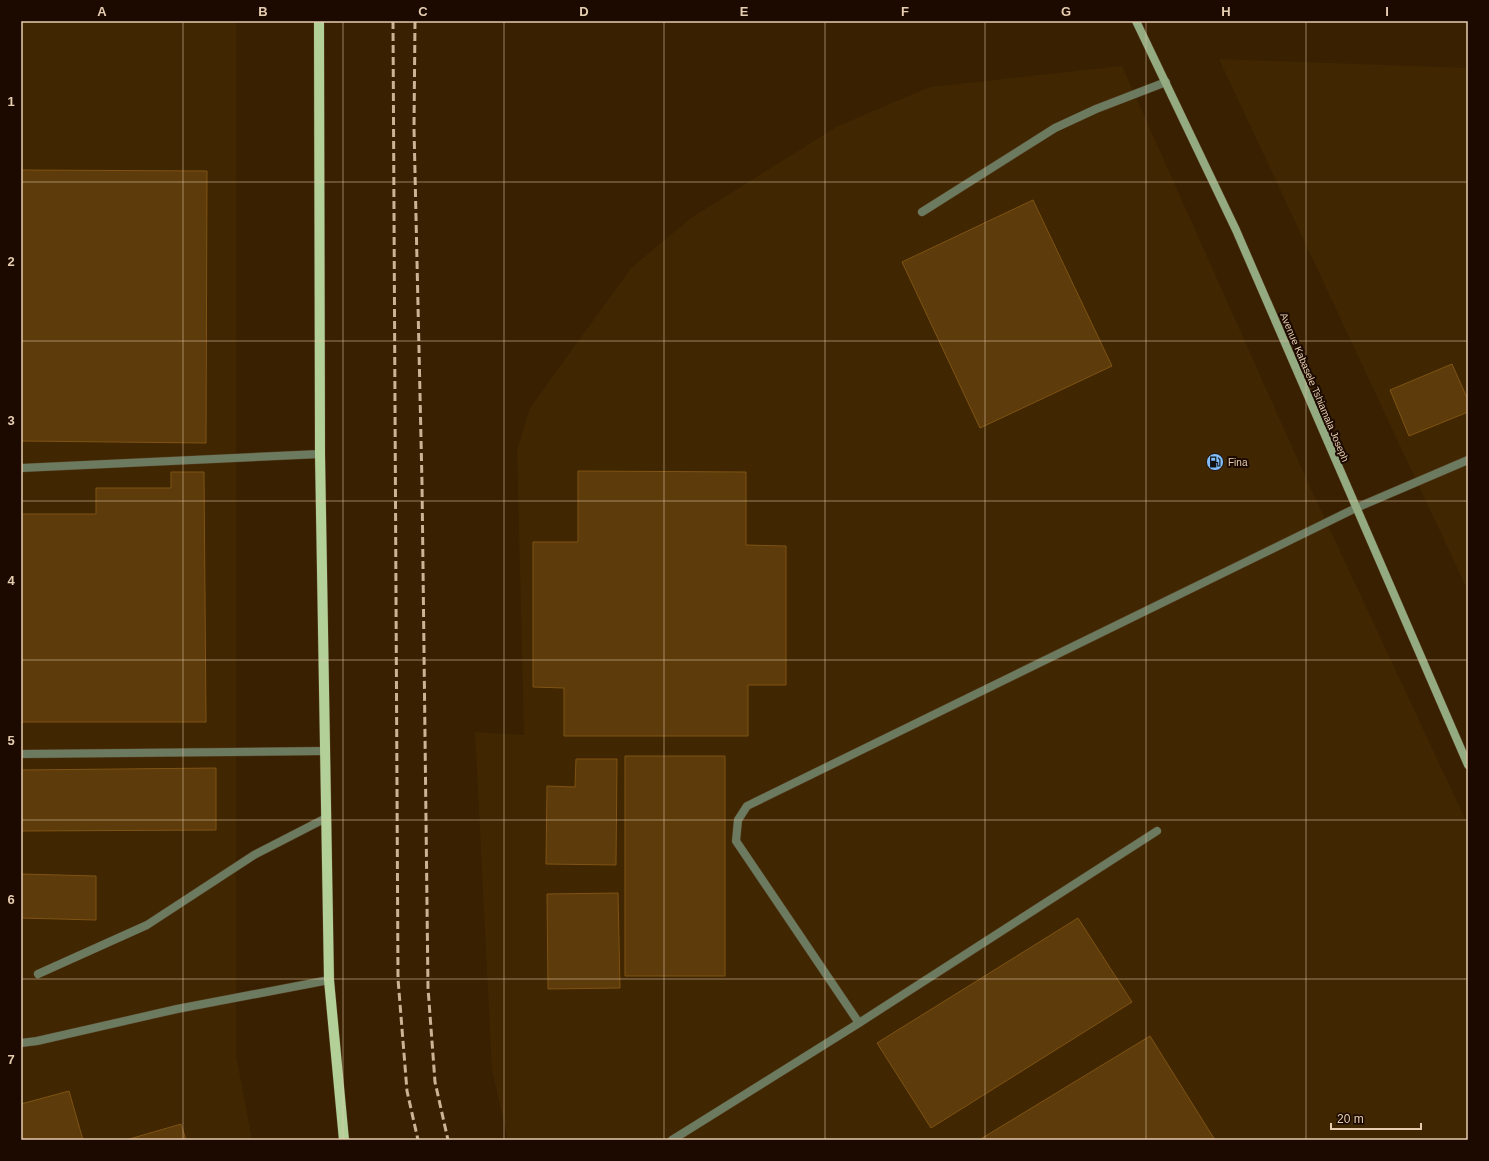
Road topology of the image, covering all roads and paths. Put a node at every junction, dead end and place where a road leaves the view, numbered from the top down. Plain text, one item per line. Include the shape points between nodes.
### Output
1 (319, 21) edge
2 (1136, 21) edge
3 (1166, 82) junction
4 (922, 212) dead end
5 (320, 454) junction
6 (1468, 460) edge
7 (21, 468) edge
8 (1356, 508) junction
9 (325, 751) junction
10 (21, 754) edge
11 (1468, 765) edge
12 (326, 818) junction
13 (1156, 831) dead end
14 (38, 974) dead end
15 (329, 980) junction
16 (859, 1023) junction
17 (21, 1043) edge
18 (344, 1140) edge
19 (672, 1140) edge

1 - 5 main road
2 - 3 main road, Avenue Kabasele Tshiamala Joseph
3 - 4 street via 1055,128
3 - 8 main road, Avenue Kabasele Tshiamala Joseph via 1236,230
5 - 7 street
5 - 9 main road
6 - 8 street
8 - 11 main road, Avenue Kabasele Tshiamala Joseph
8 - 16 street via 747,806 738,820 736,841
9 - 10 street
9 - 12 main road
12 - 14 street via 254,855 147,925
12 - 15 main road
13 - 16 street
15 - 17 street via 177,1009
15 - 18 main road
16 - 19 street

